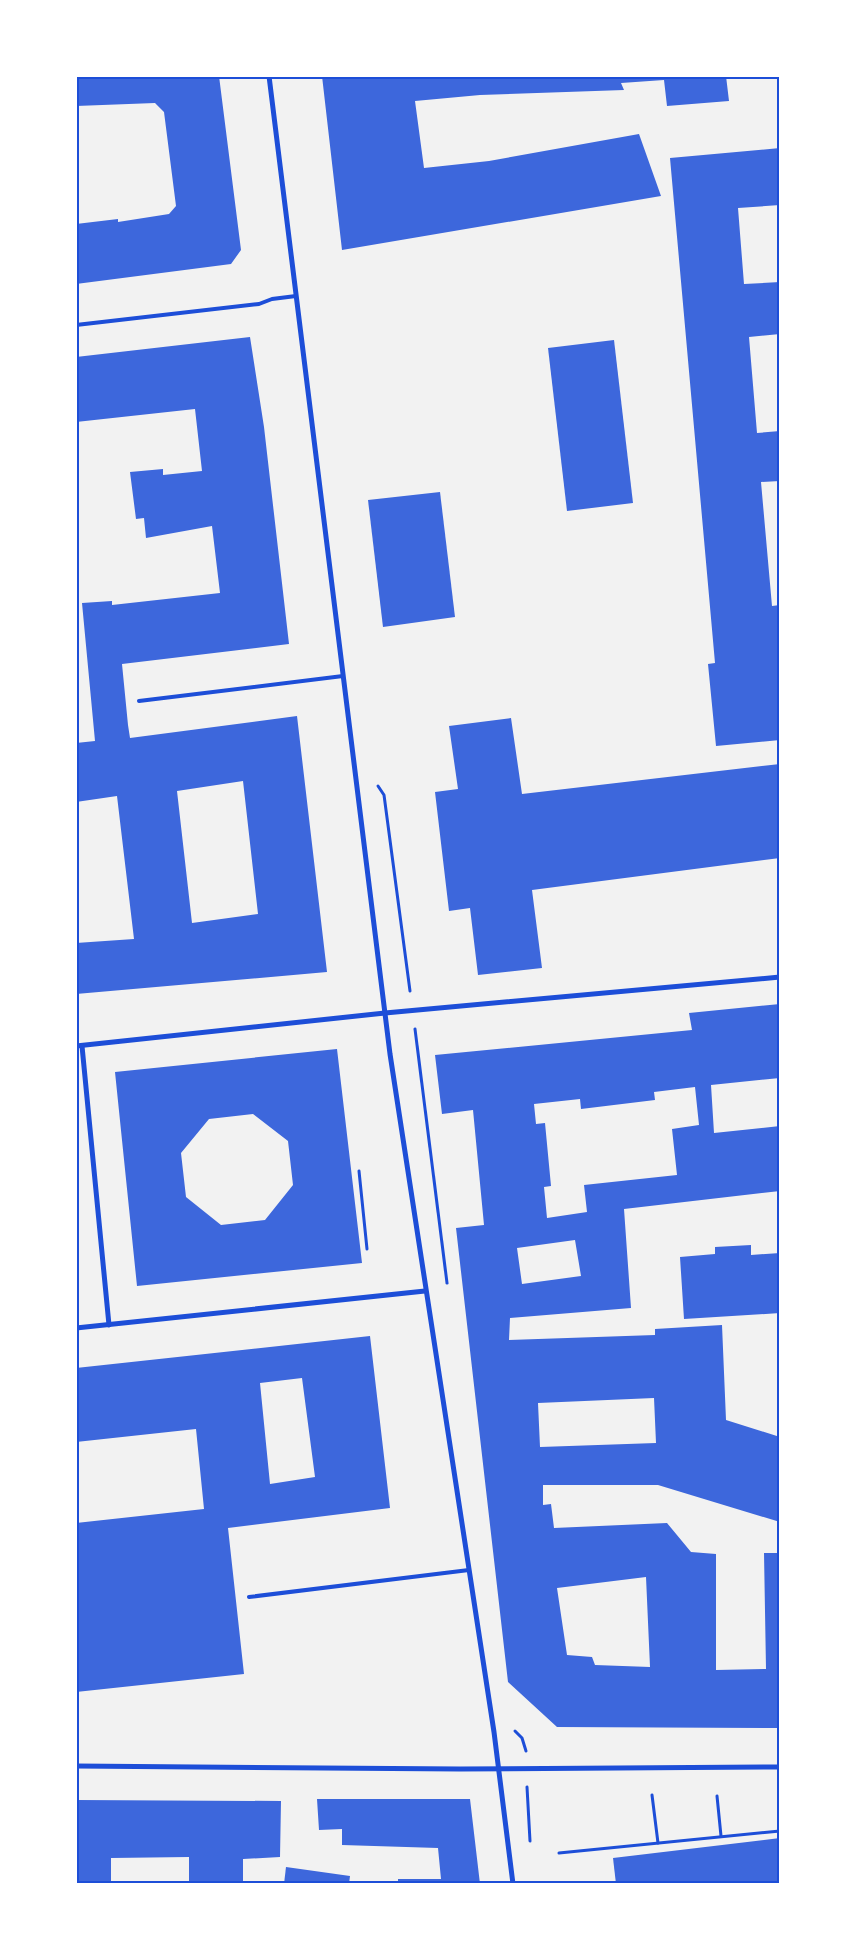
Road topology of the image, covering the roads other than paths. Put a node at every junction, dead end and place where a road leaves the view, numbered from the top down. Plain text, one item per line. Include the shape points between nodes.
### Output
1 (270, 76) edge
2 (296, 296) junction
3 (76, 325) edge
4 (343, 676) junction
5 (139, 701) dead end
6 (780, 977) edge
7 (385, 1013) junction
8 (79, 1046) edge
9 (425, 1291) junction
10 (109, 1324) junction
11 (76, 1328) edge
12 (468, 1570) junction
13 (249, 1598) dead end
14 (76, 1766) edge
15 (499, 1767) junction
16 (780, 1767) edge
17 (513, 1884) edge

1 - 2 street
2 - 3 lane via 258,304
2 - 4 street
4 - 5 lane
4 - 7 street
6 - 7 street
7 - 8 street
7 - 9 street
8 - 10 street
9 - 10 street
9 - 12 street
10 - 11 street
12 - 13 lane
12 - 15 street
14 - 15 street
15 - 16 street
15 - 17 street

